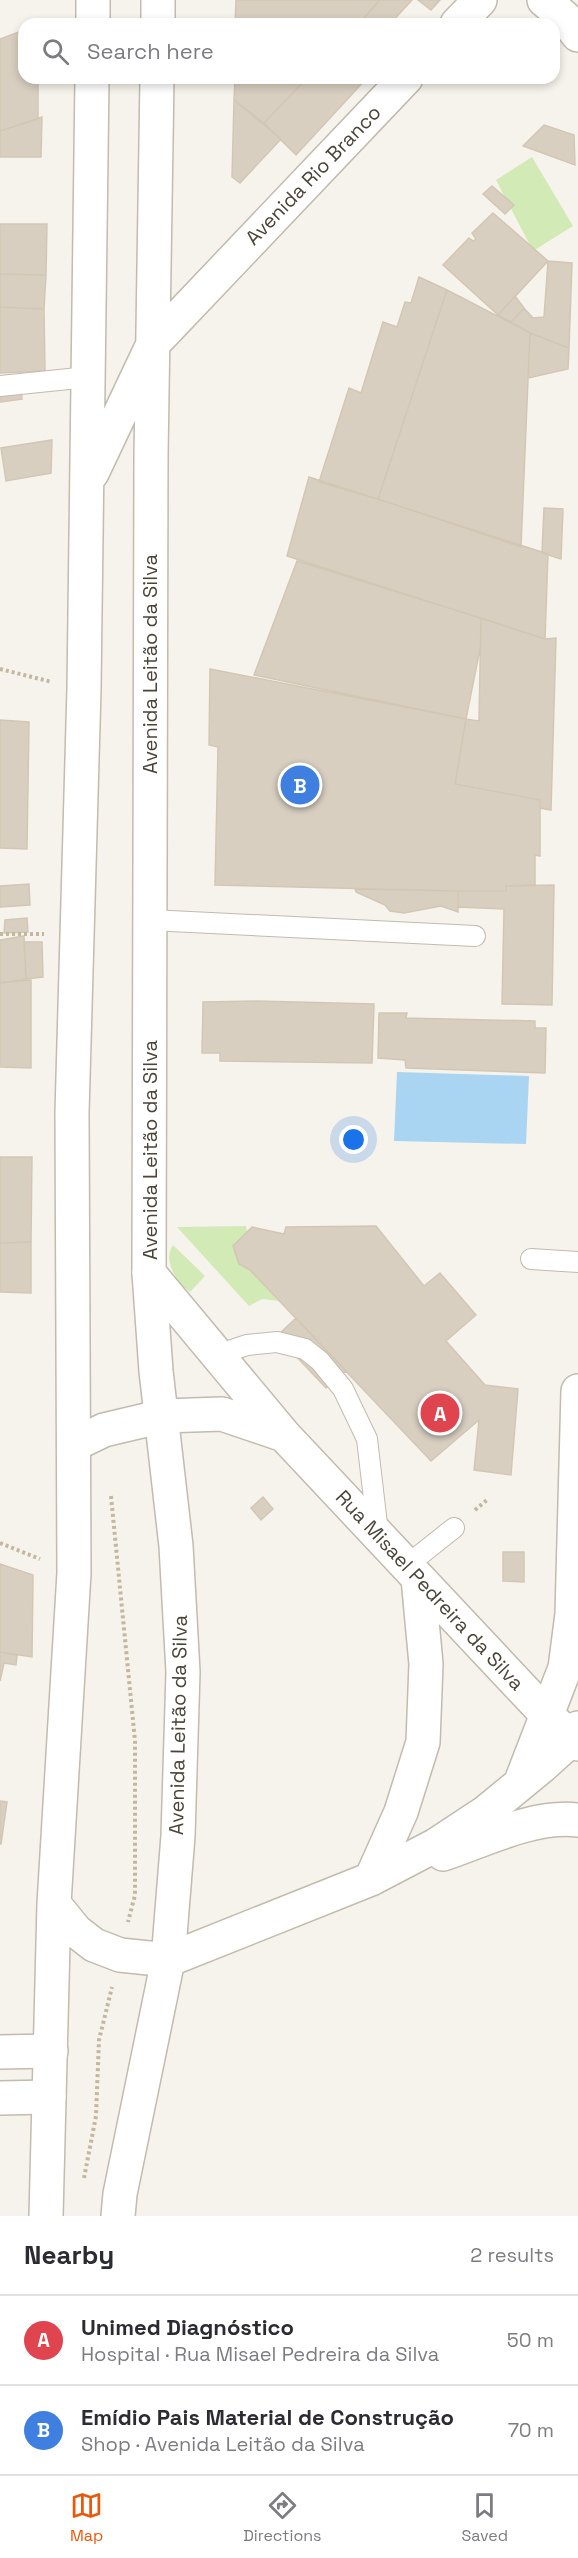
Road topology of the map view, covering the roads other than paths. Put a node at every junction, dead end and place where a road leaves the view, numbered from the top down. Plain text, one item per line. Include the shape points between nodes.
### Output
1 (93, 0) edge
2 (158, 0) edge
3 (480, 0) edge
4 (544, 0) edge
5 (93, 18) edge
6 (158, 18) edge
7 (464, 18) edge
8 (578, 35) edge
9 (92, 84) edge
10 (157, 84) edge
11 (400, 84) edge
12 (155, 250) junction
13 (221, 272) junction
14 (153, 344) junction
15 (88, 377) junction
16 (0, 386) edge
17 (87, 483) junction
18 (150, 920) junction
19 (475, 936) dead end
20 (531, 1259) dead end
21 (578, 1262) edge
22 (149, 1273) junction
23 (217, 1355) junction
24 (578, 1391) edge
25 (163, 1416) junction
26 (284, 1435) junction
27 (75, 1444) junction
28 (454, 1528) dead end
29 (378, 1536) junction
30 (412, 1572) junction
31 (548, 1715) junction
32 (576, 1736) edge
33 (520, 1784) junction
34 (578, 1820) edge
35 (371, 1879) junction
36 (54, 1904) junction
37 (168, 1960) junction
38 (51, 2051) junction
39 (0, 2052) edge
40 (50, 2097) junction
41 (0, 2098) edge
42 (46, 2216) edge
43 (118, 2216) edge

1 - 5 street
2 - 6 street
3 - 7 street
4 - 8 street
9 - 15 street
10 - 12 street, Avenida Leitão da Silva
11 - 13 street, Avenida Rio Branco
12 - 13 street, Avenida Rio Branco via 160,263 182,281 209,280
12 - 14 street, Avenida Leitão da Silva
13 - 14 street, Avenida Rio Branco
14 - 17 street
14 - 18 street, Avenida Leitão da Silva
15 - 16 lane
15 - 17 street
17 - 27 street via 72,1113 71,1374
18 - 19 lane
18 - 22 street, Avenida Leitão da Silva
20 - 21 lane
22 - 23 street, Rua Misael Pedreira da Silva
22 - 25 street, Avenida Leitão da Silva
23 - 26 street, Rua Misael Pedreira da Silva
23 - 29 lane via 247,1345 277,1342 305,1348 320,1361 343,1389 367,1439
24 - 31 street via 572,1614 566,1668
25 - 26 street, Rua Misael Pedreira da Silva via 222,1414
25 - 27 street, Rua Misael Pedreira da Silva via 104,1430
25 - 37 street, Avenida Leitão da Silva via 183,1672
26 - 29 street, Rua Misael Pedreira da Silva
27 - 36 street via 74,1573
28 - 30 lane
29 - 30 street, Rua Misael Pedreira da Silva
30 - 31 street, Rua Misael Pedreira da Silva
30 - 35 street via 426,1664 423,1742 401,1812
31 - 32 street, Rua Misael Pedreira da Silva
31 - 33 street
32 - 33 street
33 - 35 street via 436,1845
34 - 35 street via 532,1824
35 - 37 street
36 - 37 street via 94,1946 120,1955
36 - 38 street
37 - 43 street, Avenida Leitão da Silva
38 - 39 street
38 - 40 street
40 - 41 street
40 - 42 street

